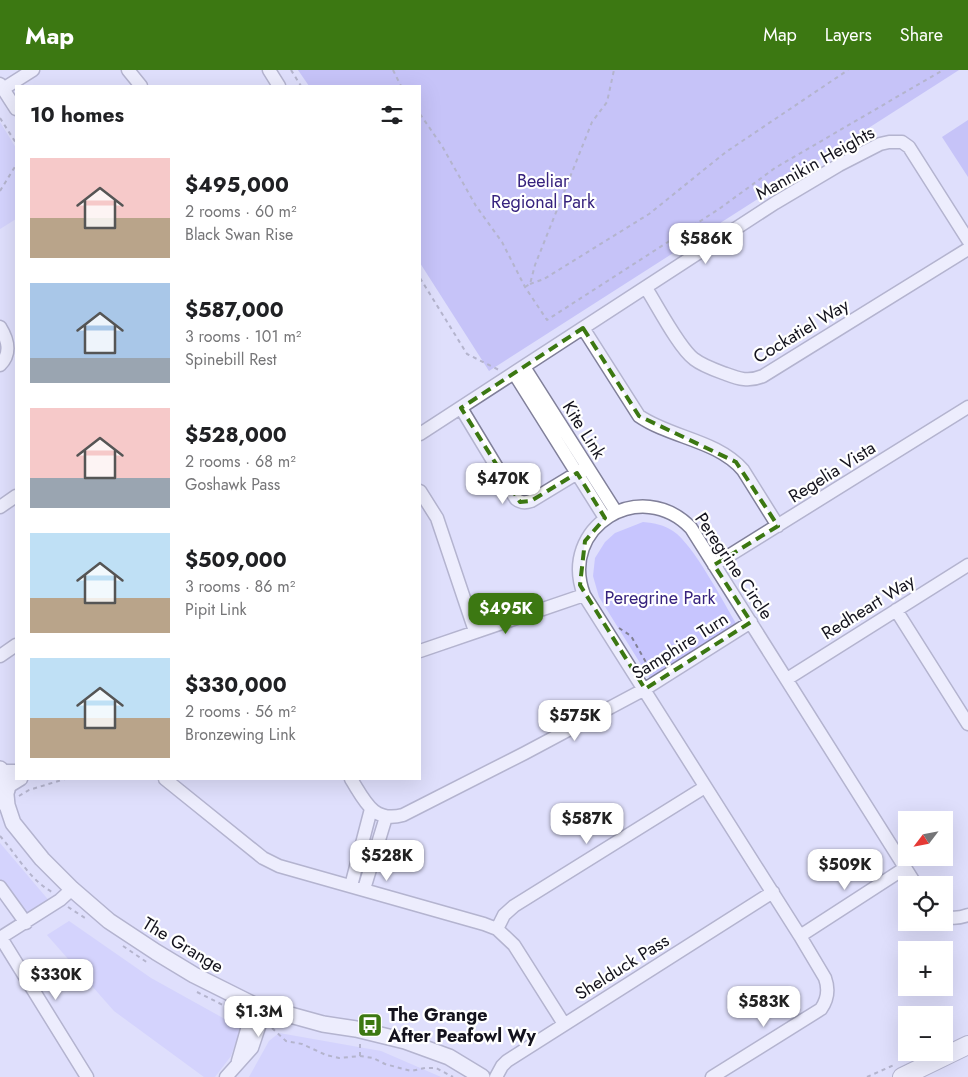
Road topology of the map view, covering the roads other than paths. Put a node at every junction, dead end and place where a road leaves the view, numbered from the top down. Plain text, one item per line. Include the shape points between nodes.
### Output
1 (33, 70) edge
2 (128, 70) edge
3 (269, 70) edge
4 (139, 85) edge
5 (278, 85) edge
6 (2, 86) edge
7 (15, 107) edge
8 (968, 240) edge
9 (968, 249) edge
10 (646, 288) junction
11 (0, 327) edge
12 (583, 328) junction
13 (12, 355) edge
14 (0, 365) edge
15 (514, 373) junction
16 (968, 407) edge
17 (461, 408) junction
18 (421, 433) edge
19 (582, 470) junction
20 (421, 493) edge
21 (15, 497) edge
22 (0, 507) edge
23 (610, 515) junction
24 (778, 526) junction
25 (714, 565) junction
26 (968, 565) edge
27 (584, 595) junction
28 (896, 610) junction
29 (751, 622) junction
30 (475, 631) junction
31 (15, 647) edge
32 (421, 651) edge
33 (0, 656) edge
34 (787, 679) junction
35 (645, 689) junction
36 (968, 724) edge
37 (6, 771) edge
38 (21, 780) edge
39 (166, 780) edge
40 (352, 780) edge
41 (705, 787) junction
42 (7, 796) edge
43 (371, 809) junction
44 (0, 814) edge
45 (386, 816) junction
46 (13, 823) junction
47 (906, 868) junction
48 (911, 876) edge
49 (351, 886) junction
50 (0, 887) edge
51 (72, 889) junction
52 (364, 890) junction
53 (773, 892) junction
54 (968, 915) edge
55 (953, 918) edge
56 (26, 923) junction
57 (497, 929) junction
58 (800, 936) junction
59 (0, 938) edge
60 (260, 1007) junction
61 (564, 1024) junction
62 (968, 1045) edge
63 (86, 1077) edge
64 (226, 1077) edge
65 (482, 1077) edge
66 (496, 1077) edge
67 (712, 1077) edge
68 (902, 1077) edge

1 - 6 street
2 - 4 street
3 - 5 street
6 - 7 street
8 - 10 street, Mannikin Heights via 915,154 902,142 889,142 839,165 783,198
9 - 10 street, Cockatiel Way via 752,380 739,379 694,359
10 - 12 street, Mannikin Heights
11 - 13 street
12 - 15 street, Mannikin Heights
12 - 24 street via 639,416 721,452 736,462
13 - 14 street
15 - 17 street, Mannikin Heights
15 - 19 street, Kite Link
16 - 24 street, Regelia Vista
17 - 18 street, Mannikin Heights
17 - 19 street via 520,502 531,501
19 - 23 street, Kite Link
20 - 30 street via 437,518
21 - 22 street
23 - 25 street, Peregrine Circle via 646,506 676,515 691,528
23 - 27 street via 590,533 582,552 579,573
24 - 25 street, Regelia Vista
25 - 29 street, Peregrine Circle
26 - 28 street, Redheart Way
27 - 30 street
27 - 35 street
28 - 34 street, Redheart Way
28 - 36 street
29 - 34 street, Peregrine Circle
29 - 35 street, Samphire Turn
30 - 32 street
31 - 33 street
34 - 47 street, Peregrine Circle
35 - 41 street
35 - 45 street, Samphire Turn via 403,814
37 - 42 street, The Grange
38 - 42 street
39 - 49 street via 263,858 279,866
40 - 43 street
41 - 53 street
41 - 57 street via 514,906 504,915
42 - 46 street, The Grange
43 - 45 street
43 - 49 street
44 - 46 street, The Grange
45 - 52 street
46 - 51 street, The Grange via 42,860
47 - 48 street, Peregrine Circle
47 - 58 street
49 - 52 street
50 - 56 street
51 - 56 street
51 - 60 street, The Grange via 109,922 156,952
52 - 57 street
53 - 58 street
53 - 61 street, Shelduck Pass
54 - 55 street
56 - 59 street
57 - 61 street via 514,945
58 - 67 street via 825,978 828,986 825,1002 821,1008
59 - 63 street
60 - 64 street via 237,1064
60 - 65 street, The Grange via 405,1041 449,1057
61 - 66 street, Shelduck Pass via 507,1061
62 - 68 main road

